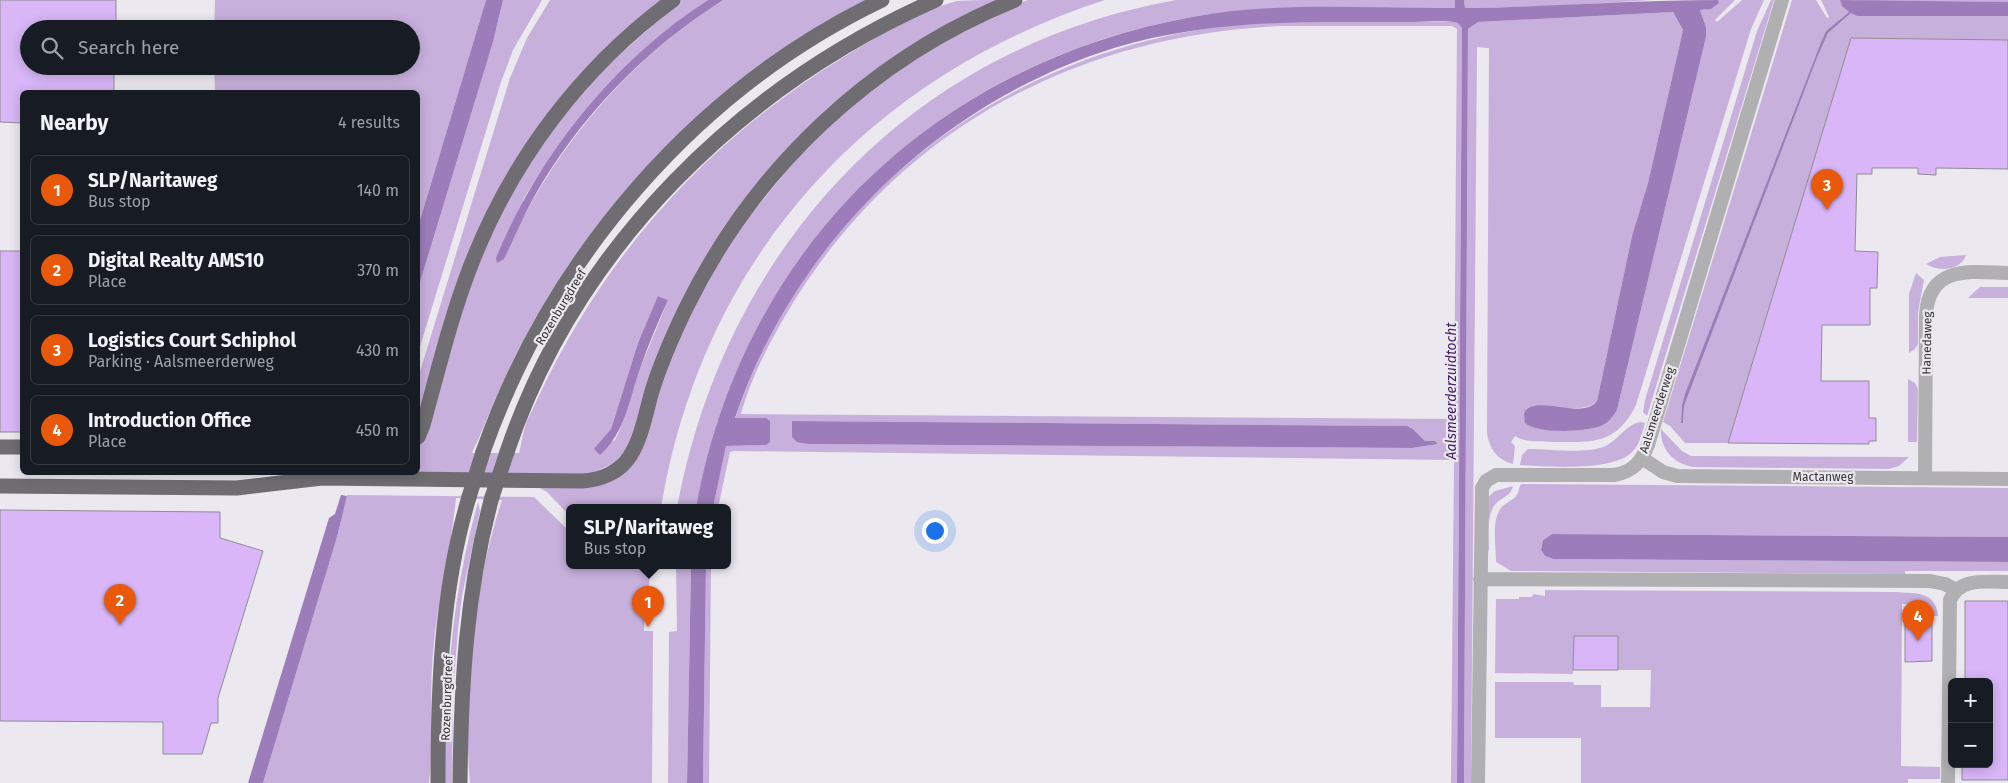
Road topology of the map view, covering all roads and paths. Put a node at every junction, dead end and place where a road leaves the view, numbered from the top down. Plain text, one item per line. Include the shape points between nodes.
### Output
1 (673, 0) edge
2 (882, 0) edge
3 (936, 0) edge
4 (1015, 0) edge
5 (1782, 0) edge
6 (2008, 273) edge
7 (420, 432) edge
8 (0, 447) edge
9 (20, 447) edge
10 (1642, 458) junction
11 (1925, 478) junction
12 (2008, 479) edge
13 (0, 486) edge
14 (1480, 579) junction
15 (2008, 582) edge
16 (1956, 590) junction
17 (438, 783) edge
18 (460, 783) edge
19 (1478, 783) edge
20 (1948, 783) edge

1 - 7 highway via 628,36 589,74 555,115 516,172 471,265
2 - 17 highway, Rozenburgdreef, bridge via 810,40 748,84 701,123 642,183 592,244 548,311 511,383 484,452 455,550 443,631
3 - 18 highway, Rozenburgdreef, bridge via 881,26 795,78 727,130 670,185 618,247 571,316 536,382 492,497 466,628 461,689
4 - 13 highway via 950,30 888,69 831,114 778,168 734,225 696,288 665,354 630,456 607,476 582,481 322,478 237,488
5 - 10 street, Aalsmeerderweg
6 - 11 street, Hanedaweg via 1952,274 1941,280 1930,295 1926,314
8 - 9 highway
10 - 11 street, Mactanweg via 1663,472 1677,476
10 - 14 street, Aalsmeerderweg via 1630,470 1614,475 1498,475 1489,478 1480,497
11 - 12 street, Mactanweg
14 - 16 street via 1930,581
14 - 19 street, Aalsmeerderweg
15 - 16 street via 1972,582
16 - 20 street via 1950,600 1949,611

